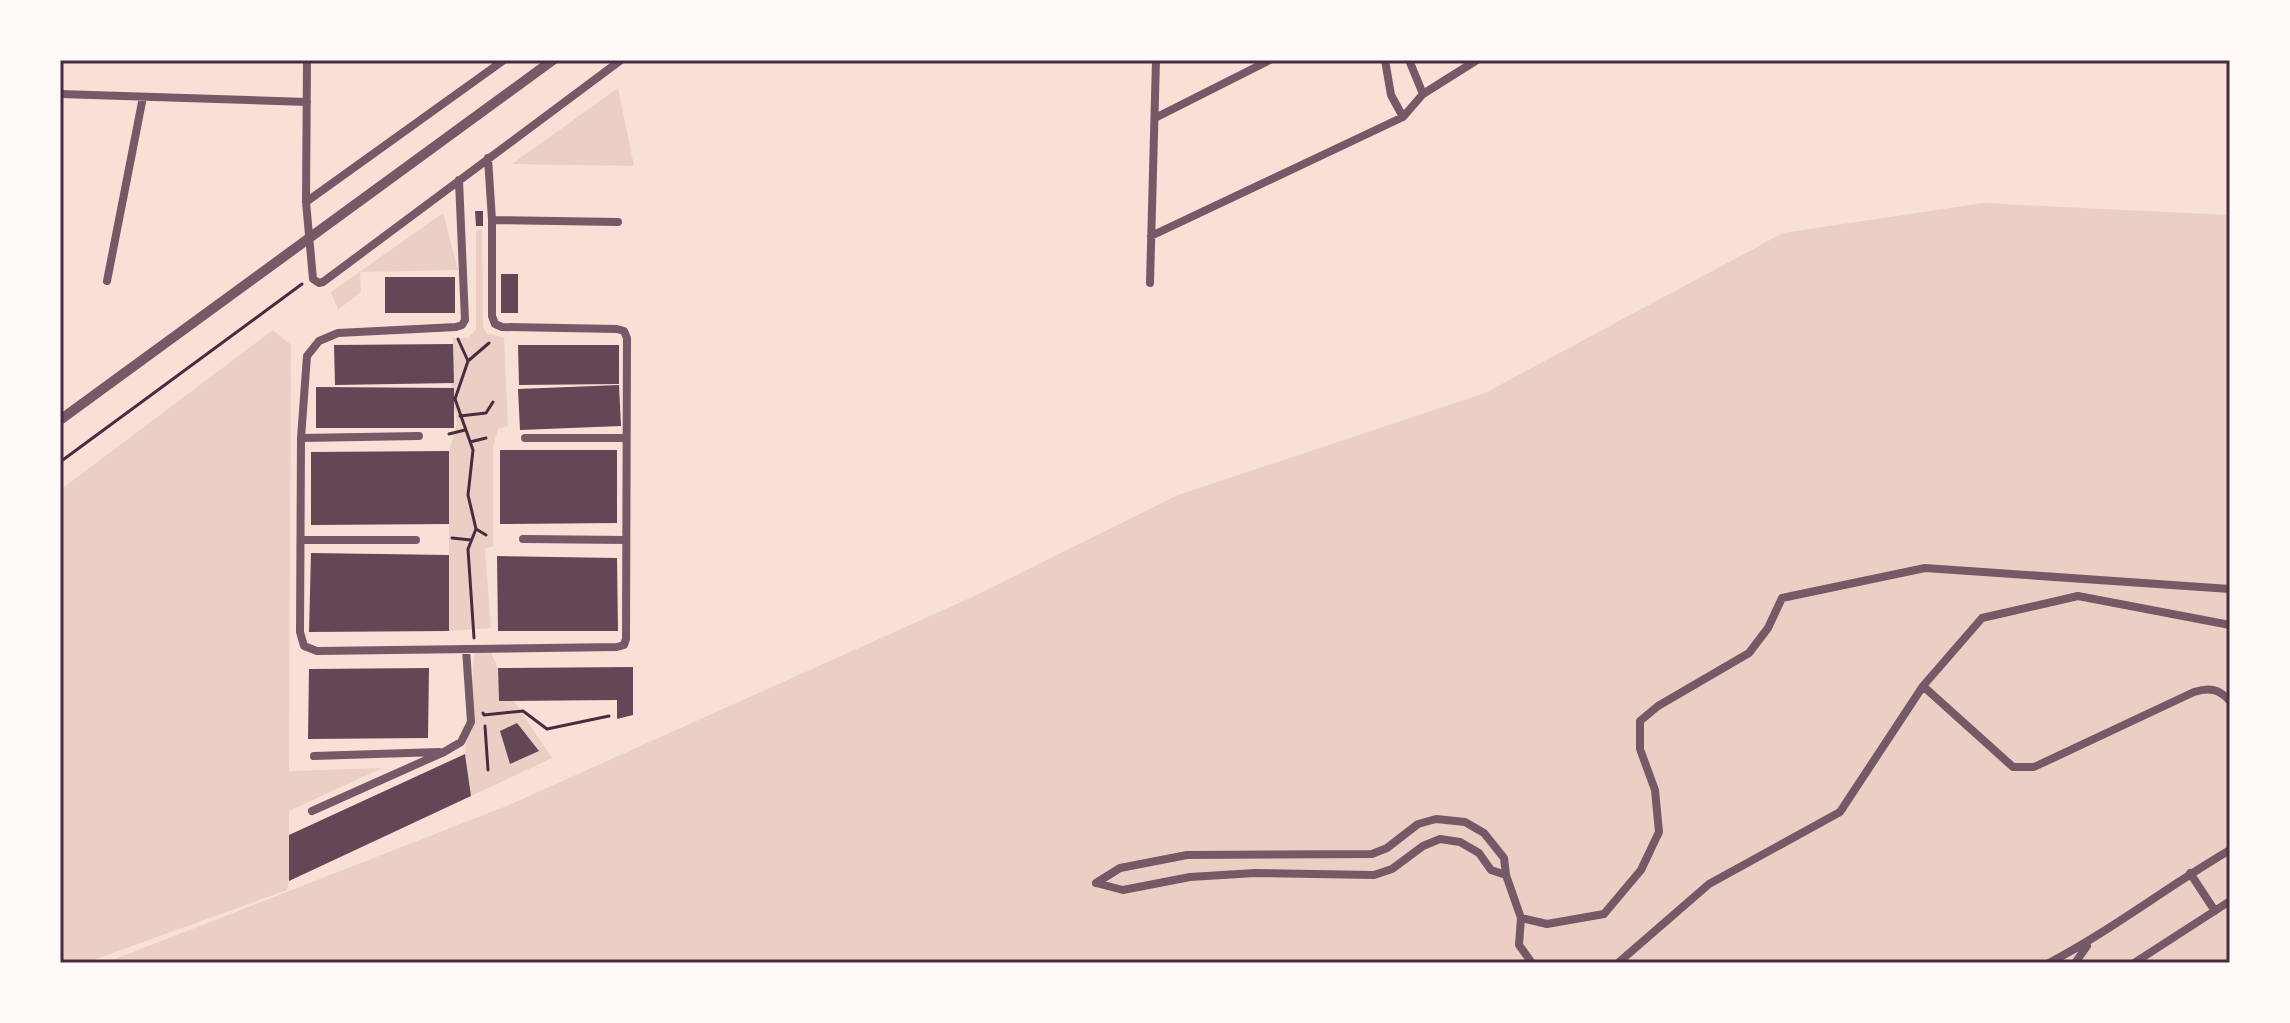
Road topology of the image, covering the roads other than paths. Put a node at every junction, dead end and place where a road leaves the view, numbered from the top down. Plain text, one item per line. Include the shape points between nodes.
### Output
1 (307, 60) edge
2 (504, 60) edge
3 (553, 60) edge
4 (621, 60) edge
5 (1156, 60) edge
6 (1270, 60) edge
7 (1385, 60) edge
8 (1409, 60) edge
9 (1477, 60) edge
10 (60, 94) edge
11 (1423, 94) junction
12 (143, 97) junction
13 (307, 102) junction
14 (1403, 117) junction
15 (1155, 118) junction
16 (488, 158) junction
17 (459, 180) junction
18 (306, 202) junction
19 (492, 220) junction
20 (618, 222) dead end
21 (1151, 236) junction
22 (308, 240) junction
23 (107, 281) dead end
24 (1150, 283) dead end
25 (60, 420) edge
26 (419, 436) dead end
27 (301, 438) junction
28 (525, 438) dead end
29 (625, 438) junction
30 (523, 539) dead end
31 (301, 540) junction
32 (416, 540) dead end
33 (626, 540) junction
34 (2230, 589) edge
35 (2230, 625) edge
36 (470, 648) junction
37 (1923, 686) junction
38 (2230, 701) edge
39 (444, 752) junction
40 (314, 756) dead end
41 (312, 811) dead end
42 (2230, 850) edge
43 (2190, 873) junction
44 (1506, 875) junction
45 (2230, 901) edge
46 (2215, 911) junction
47 (1521, 918) junction
48 (2090, 942) junction
49 (1532, 963) edge
50 (1618, 963) edge
51 (2049, 963) edge
52 (2075, 963) edge
53 (2134, 963) edge

1 - 13 street
2 - 18 street
3 - 22 street
4 - 16 street
5 - 15 street
6 - 15 street
7 - 14 street via 1391,95
8 - 11 street
9 - 11 street
10 - 12 street
11 - 14 street
12 - 13 street
12 - 23 street
13 - 18 street
14 - 21 street
15 - 21 street
16 - 17 street
16 - 19 street
17 - 22 street via 319,283 313,279
17 - 27 street via 462,325 338,333 319,341 307,356
18 - 22 street
19 - 20 street
19 - 29 street via 495,324 624,331
21 - 24 street
22 - 25 street
26 - 27 street
27 - 31 street
28 - 29 street
29 - 33 street
30 - 33 street
31 - 32 street
31 - 36 street via 304,646 317,651
33 - 36 street via 624,645
34 - 47 street via 1925,568 1782,598 1749,653 1640,721 1640,749 1655,790 1659,832 1641,870 1604,914 1547,924
35 - 37 street via 2078,596 1982,618
36 - 39 street via 471,722 461,742
37 - 38 street via 2013,767 2034,767 2194,692 2208,688
37 - 50 street via 1840,812 1709,884
39 - 40 street
39 - 41 street
42 - 43 street
43 - 46 street
43 - 48 street
44 - 44 street via 1504,858 1484,833 1465,822 1436,819 1418,824 1372,854 1187,855 1120,868 1096,883 1123,890 1216,875 1374,875 1440,839 1460,842 1479,853 1491,870
44 - 47 street
45 - 46 street
46 - 53 street
47 - 49 street via 1519,945
48 - 51 street
48 - 52 street

